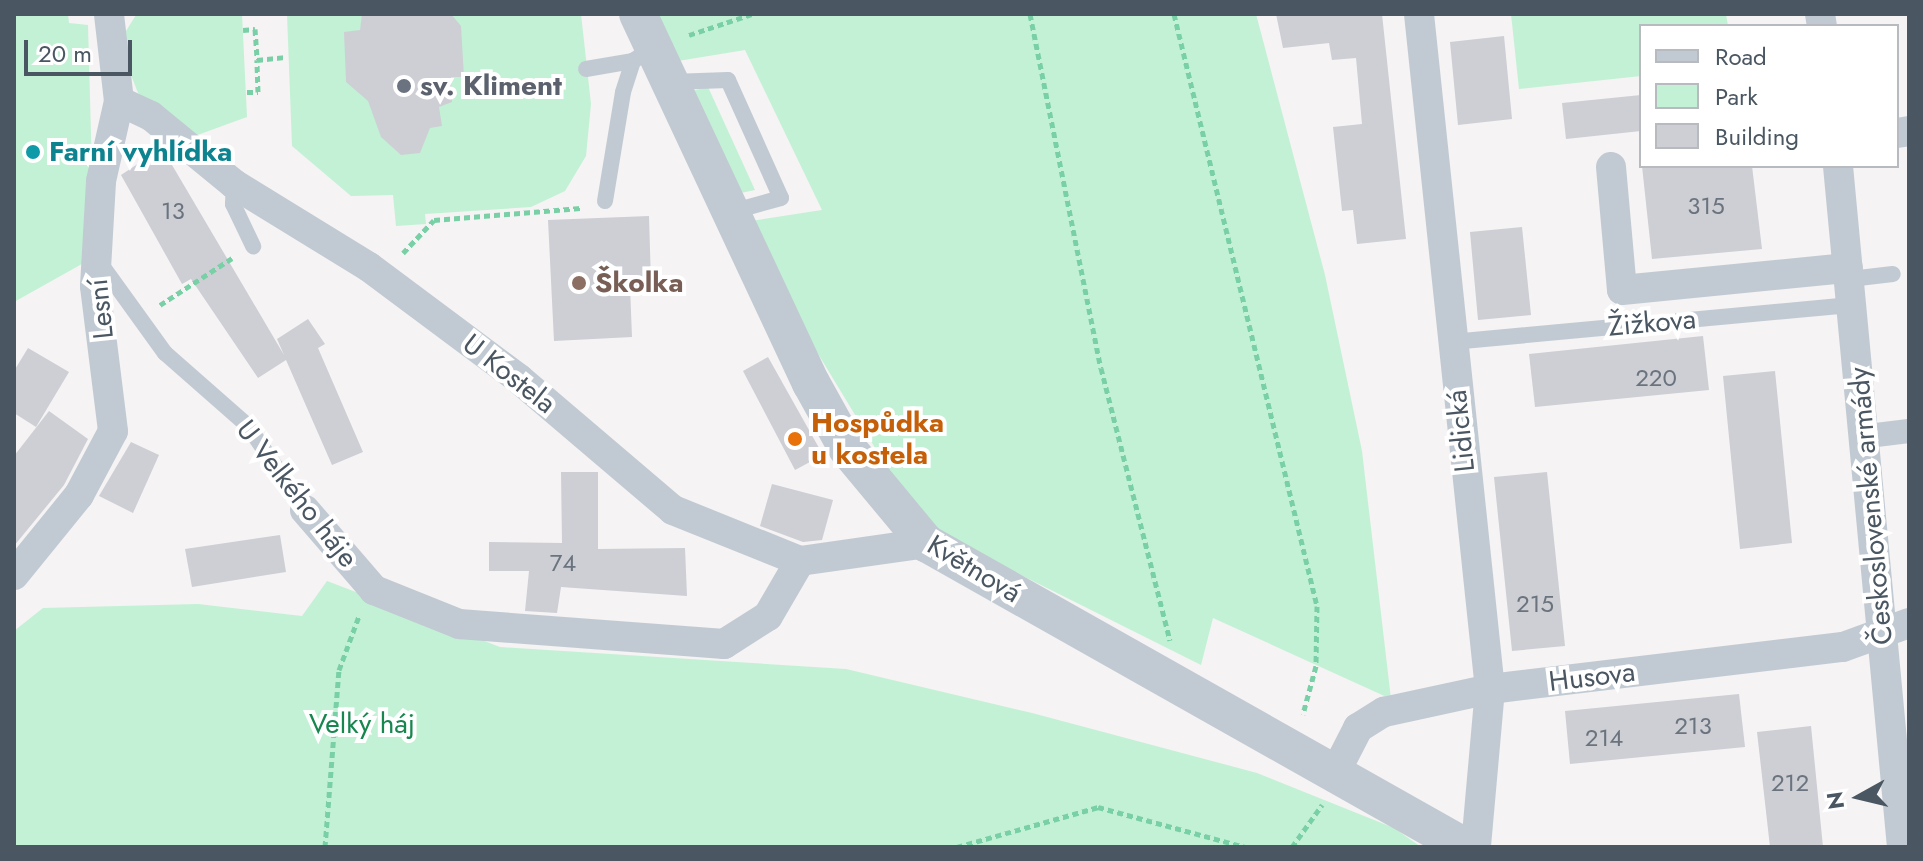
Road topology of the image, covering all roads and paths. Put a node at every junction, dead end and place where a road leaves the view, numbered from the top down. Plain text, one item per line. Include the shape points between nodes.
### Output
1 (109, 14) edge
2 (752, 14) edge
3 (1030, 14) edge
4 (1174, 14) edge
5 (1419, 14) edge
6 (243, 30) dead end
7 (642, 41) edge
8 (287, 57) dead end
9 (257, 60) junction
10 (586, 69) dead end
11 (671, 82) junction
12 (247, 92) dead end
13 (119, 101) junction
14 (1611, 167) dead end
15 (1838, 168) edge
16 (234, 184) junction
17 (605, 201) joint
18 (731, 212) junction
19 (253, 246) joint
20 (96, 259) junction
21 (369, 267) junction
22 (1893, 274) dead end
23 (1850, 284) junction
24 (139, 320) junction
25 (1452, 342) junction
26 (1909, 431) edge
27 (1868, 436) junction
28 (305, 510) joint
29 (926, 543) junction
30 (800, 561) junction
31 (14, 575) edge
32 (374, 590) junction
33 (1895, 628) edge
34 (1169, 681) junction
35 (1490, 689) junction
36 (1293, 752) junction
37 (1334, 775) junction
38 (325, 847) edge
39 (957, 847) edge
40 (1245, 847) edge
41 (1292, 847) edge
42 (1465, 847) edge
43 (1476, 847) edge
44 (1902, 847) edge

1 - 13 street, Lesní
2 - 7 path
3 - 34 path via 1101,368 1170,621
4 - 36 path via 1317,606 1316,666
5 - 25 street, Lidická
6 - 9 path via 255,29
7 - 10 lane
7 - 11 street, Květnová
7 - 17 lane
8 - 9 path
9 - 12 path via 258,92
11 - 18 street, Květnová
11 - 18 lane via 728,80 781,198
13 - 16 street, U Kostela via 151,116
13 - 20 street, Lesní via 101,181
14 - 23 street, Žižkova via 1622,290
15 - 23 street, Československé armády
16 - 19 lane via 233,204
16 - 21 street, U Kostela
17 - 21 path via 568,211 434,220 401,255
18 - 29 street, Květnová via 847,448
19 - 24 path
20 - 24 lane, U Velkého háje
20 - 31 street, Lesní via 113,431 79,495
21 - 30 street, U Kostela via 519,379 673,510
22 - 23 lane
23 - 25 lane, Žižkova
23 - 27 street, Československé armády
24 - 28 lane, U Velkého háje via 165,353 248,426
25 - 35 street, Lidická
26 - 27 street
27 - 33 street, Československé armády
28 - 32 street, U Velkého háje
29 - 30 street
29 - 34 street, Květnová
30 - 32 street, U Velkého háje via 791,587 747,635 699,647 459,624
32 - 38 path via 339,670
33 - 35 street, Husova via 1843,647
33 - 44 street, Československé armády
34 - 36 street, Květnová
35 - 37 street, Husova via 1384,712 1358,728
35 - 43 street, Lidická
36 - 37 street, Květnová
37 - 41 path via 1319,813
37 - 42 street, Květnová
39 - 40 path via 1098,807

